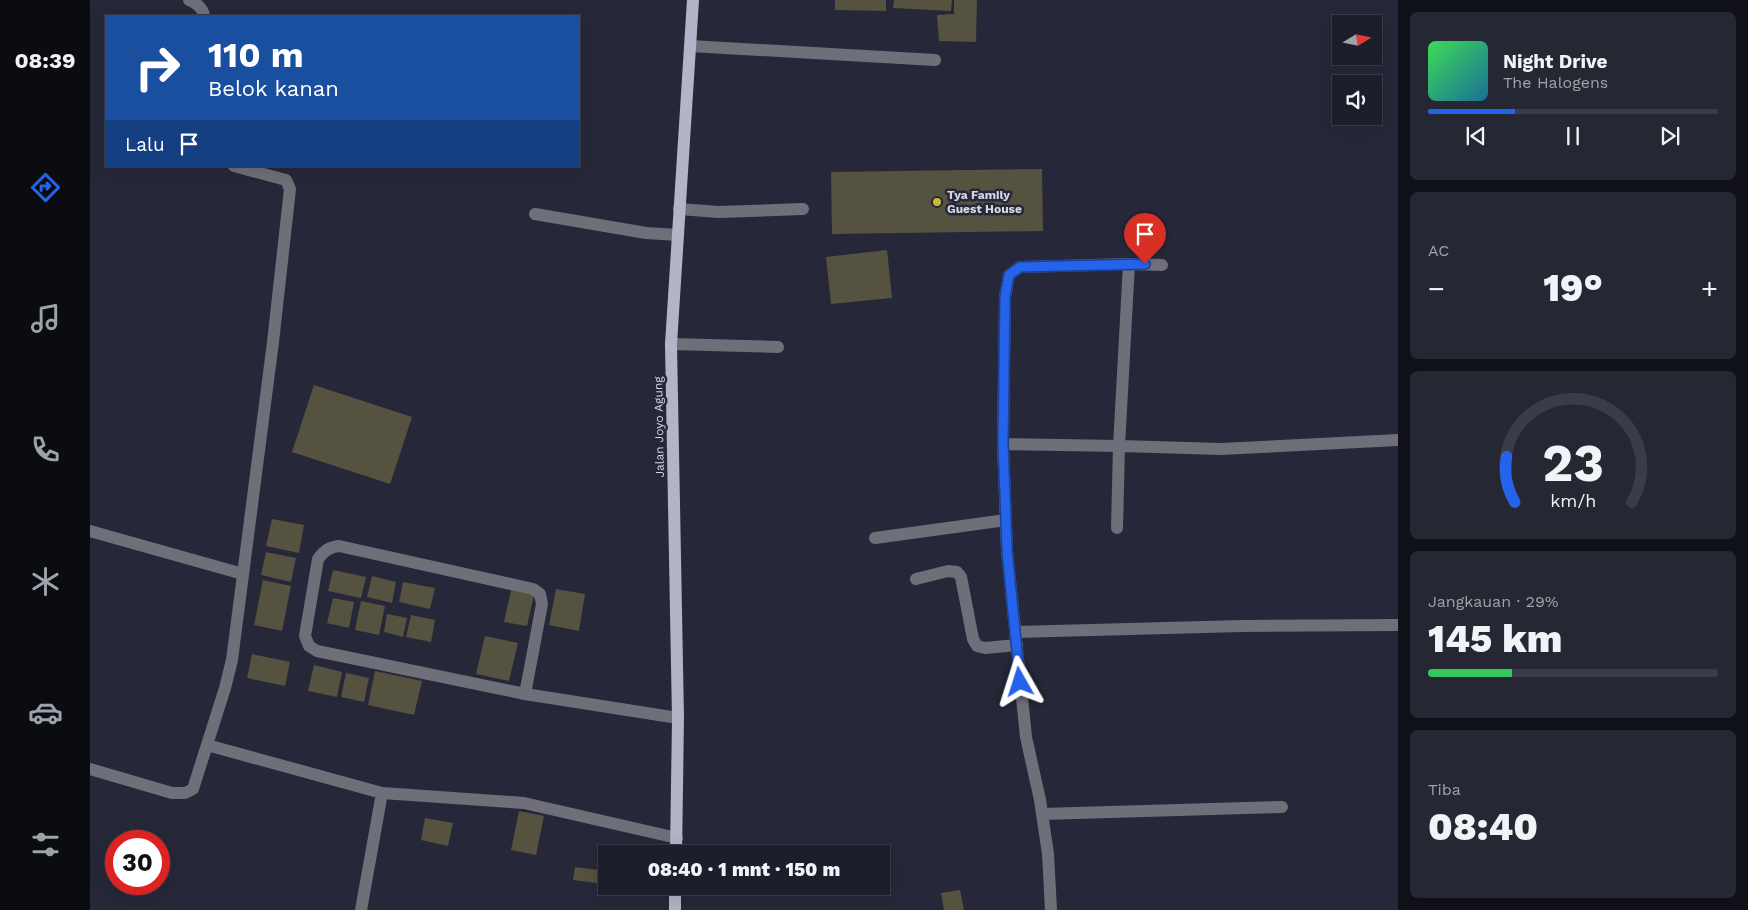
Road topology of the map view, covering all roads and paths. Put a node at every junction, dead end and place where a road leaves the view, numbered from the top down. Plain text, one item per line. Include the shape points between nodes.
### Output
1 (189, 0) edge
2 (693, 0) edge
3 (204, 15) edge
4 (690, 46) junction
5 (935, 60) dead end
6 (238, 167) edge
7 (678, 209) junction
8 (803, 209) dead end
9 (535, 214) dead end
10 (678, 235) junction
11 (1129, 264) junction
12 (1162, 265) dead end
13 (671, 344) junction
14 (778, 347) dead end
15 (1398, 440) edge
16 (1003, 444) junction
17 (1120, 446) junction
18 (1006, 520) junction
19 (1117, 528) dead end
20 (90, 531) edge
21 (874, 538) dead end
22 (243, 574) junction
23 (916, 579) dead end
24 (1398, 625) edge
25 (1016, 639) junction
26 (525, 694) junction
27 (678, 718) junction
28 (207, 745) junction
29 (90, 770) edge
30 (382, 793) junction
31 (1282, 808) dead end
32 (1042, 814) junction
33 (677, 838) junction
34 (677, 845) edge
35 (675, 895) edge
36 (361, 910) edge
37 (675, 910) edge
38 (1051, 910) edge

1 - 3 street via 197,3
2 - 4 main road, Jalan Joyo Agung
4 - 5 street
4 - 7 main road, Jalan Joyo Agung
6 - 22 street via 286,180 290,189
7 - 8 street via 719,212
7 - 10 main road, Jalan Joyo Agung
9 - 10 street via 646,233
10 - 13 main road, Jalan Joyo Agung
11 - 12 street
11 - 16 street via 1020,267 1009,275 1005,297
11 - 17 street
13 - 14 street
13 - 27 main road, Jalan Joyo Agung
15 - 17 street via 1221,449
16 - 17 street
16 - 18 street
17 - 19 street
18 - 21 street
18 - 25 street
20 - 22 street
22 - 28 street via 232,660
23 - 25 street via 948,571 958,572 977,646 985,648
24 - 25 street via 1242,626
25 - 32 street via 1026,737
26 - 26 street via 317,652 309,646 305,636 318,559 324,551 339,546 532,588 540,594 542,604
26 - 27 street
27 - 33 main road, Jalan Joyo Agung
28 - 29 street via 193,789 185,793 172,793
28 - 30 street
30 - 33 street via 524,803
30 - 36 street
31 - 32 street
32 - 38 street
33 - 34 main road, Jalan Joyo Agung
35 - 37 main road

